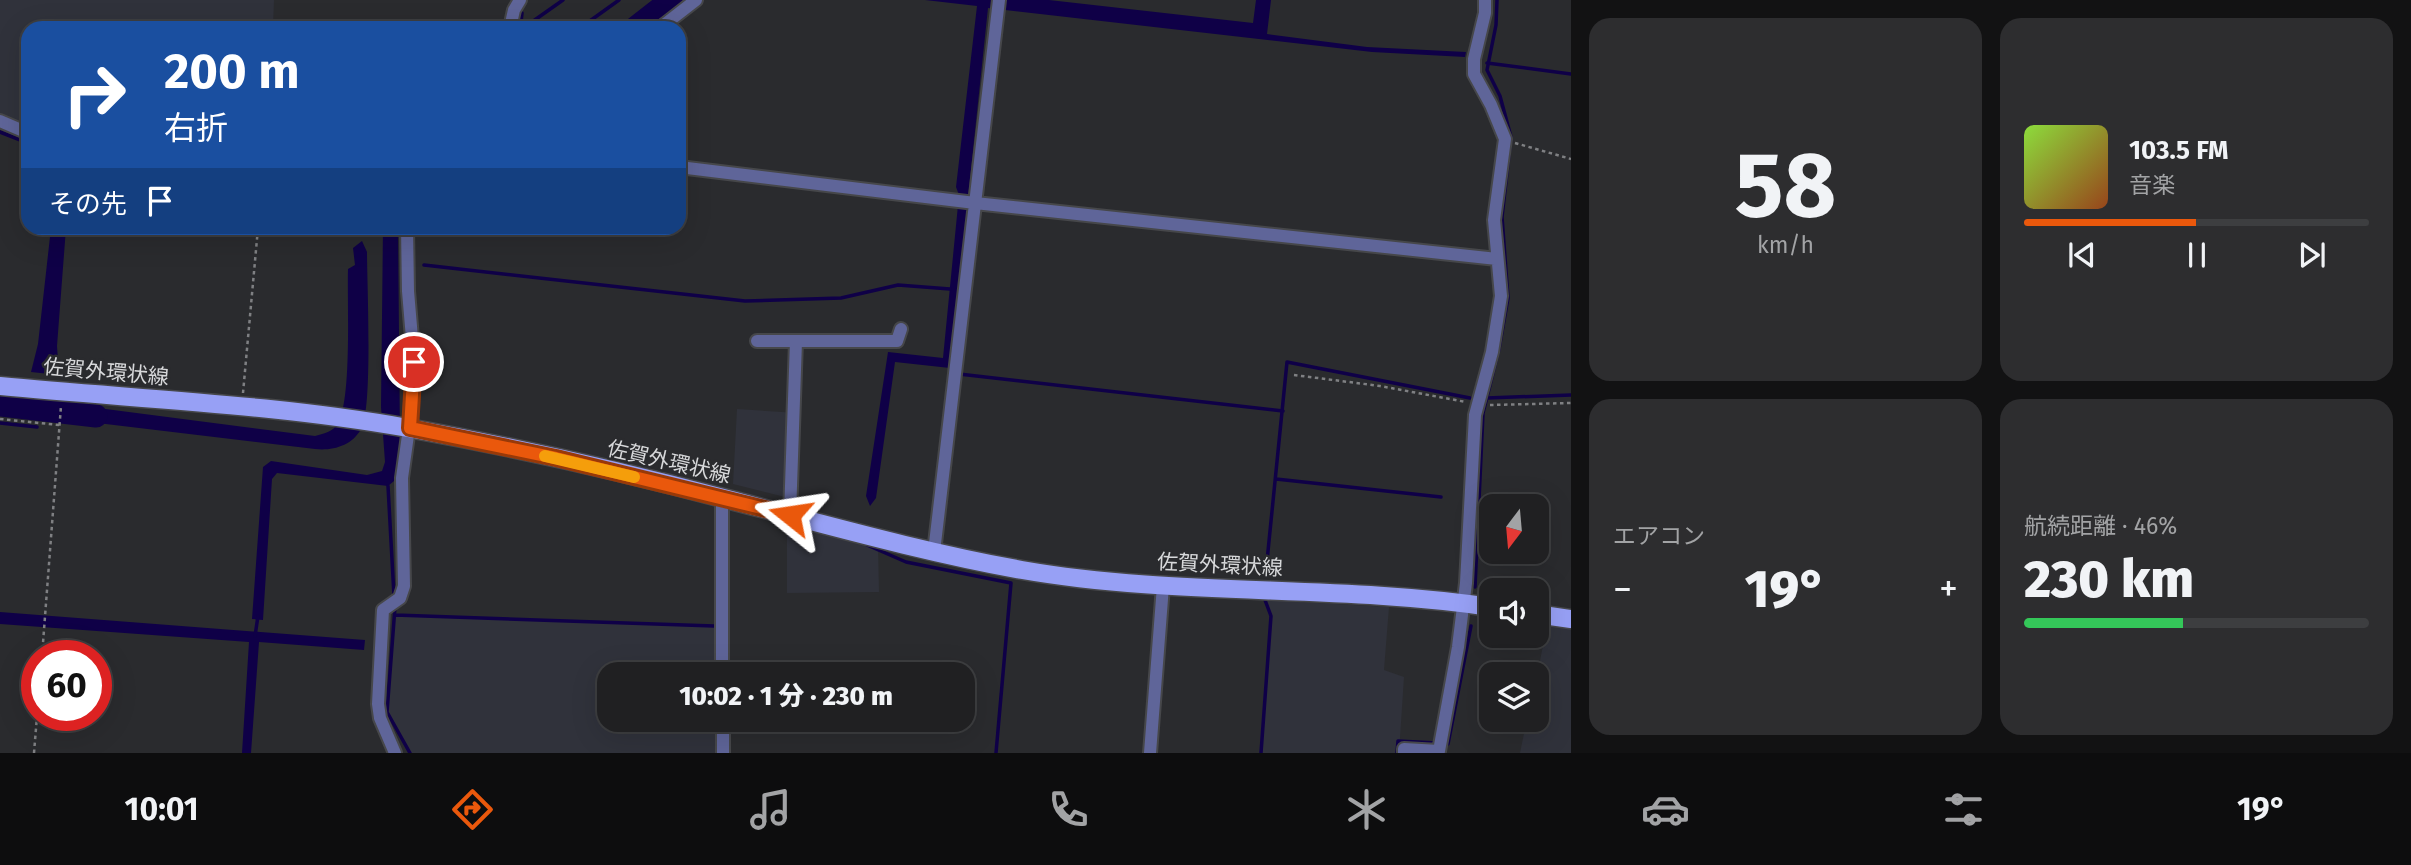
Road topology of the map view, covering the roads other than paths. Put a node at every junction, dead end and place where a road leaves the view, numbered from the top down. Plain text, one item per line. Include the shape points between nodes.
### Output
1 (520, 0) edge
2 (696, 0) edge
3 (1485, 0) edge
4 (998, 5) edge
5 (512, 21) edge
6 (669, 21) edge
7 (0, 121) edge
8 (21, 130) edge
9 (686, 168) edge
10 (975, 203) junction
11 (407, 235) edge
12 (1496, 259) junction
13 (901, 329) dead end
14 (757, 341) dead end
15 (796, 341) junction
16 (0, 386) edge
17 (410, 428) junction
18 (722, 497) junction
19 (790, 515) junction
20 (934, 552) junction
21 (1163, 586) junction
22 (1463, 603) junction
23 (1479, 605) edge
24 (1549, 616) edge
25 (1571, 619) edge
26 (722, 662) edge
27 (723, 732) edge
28 (396, 753) edge
29 (723, 753) edge
30 (1150, 753) edge
31 (1404, 753) edge

1 - 5 street
2 - 6 street
3 - 12 street via 1474,74 1505,139 1494,220
4 - 10 street
7 - 8 street
9 - 10 street
10 - 12 street
10 - 20 street
11 - 17 street via 414,362
12 - 22 street via 1500,296 1482,405
13 - 15 street via 897,341
14 - 15 street
15 - 19 street
16 - 17 main road, 佐賀外環状線 via 328,415
17 - 18 main road, 佐賀外環状線
17 - 28 street via 402,478 404,586 400,598 383,610 378,704
18 - 19 main road, 佐賀外環状線
18 - 26 street
19 - 20 main road, 佐賀外環状線
20 - 21 main road, 佐賀外環状線 via 1024,570
21 - 22 main road, 佐賀外環状線
21 - 30 street
22 - 23 main road, 佐賀外環状線
22 - 31 street via 1439,751
24 - 25 main road
27 - 29 street

